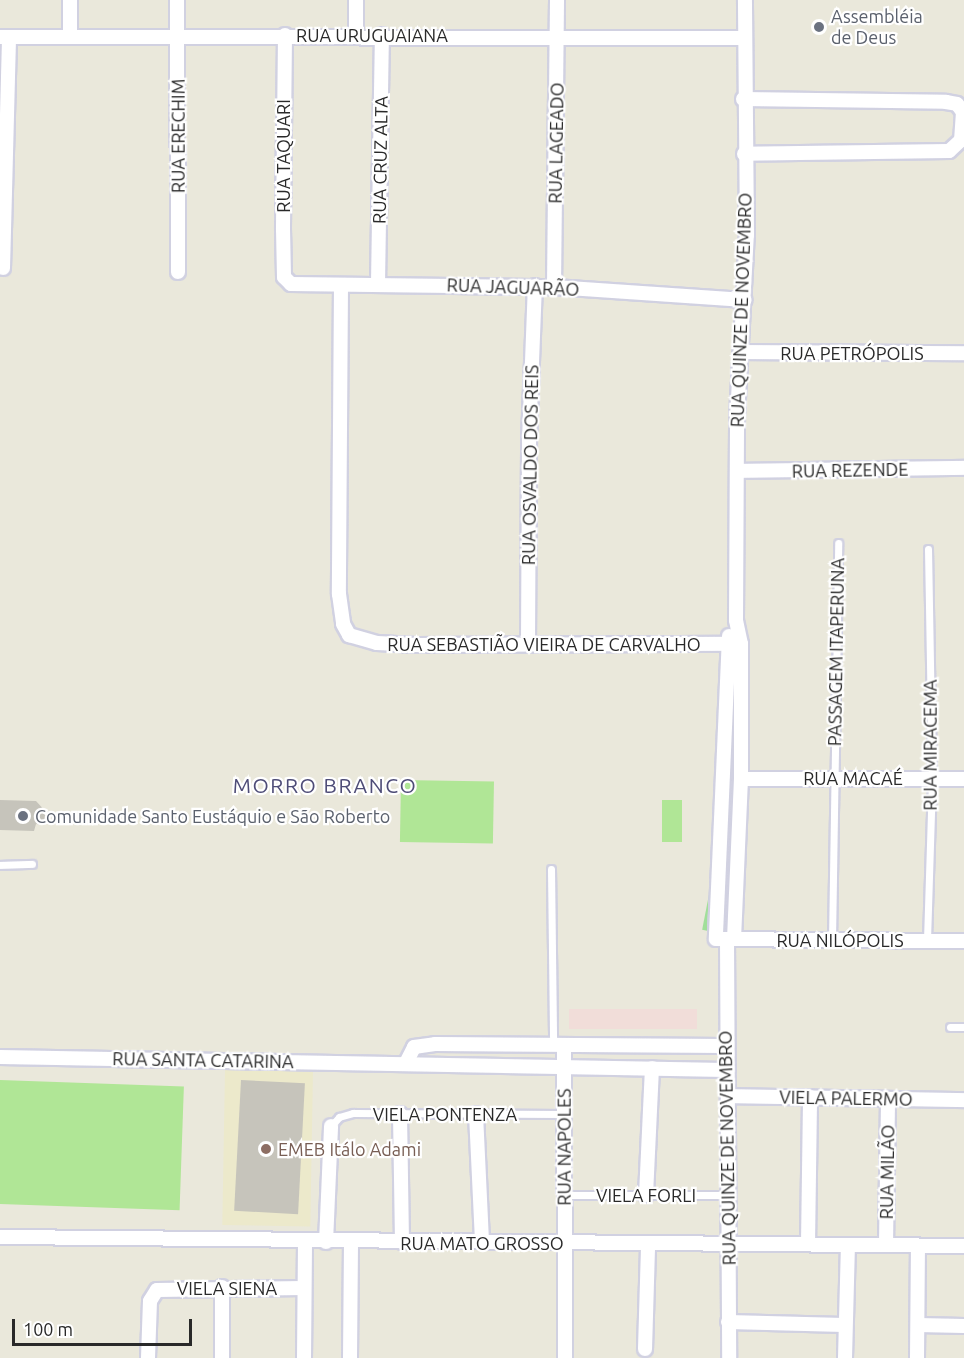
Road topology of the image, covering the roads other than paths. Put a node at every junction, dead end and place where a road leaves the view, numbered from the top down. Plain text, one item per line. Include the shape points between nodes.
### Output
1 (70, 0) edge
2 (177, 0) edge
3 (356, 0) edge
4 (557, 0) edge
5 (745, 0) edge
6 (179, 35) junction
7 (285, 35) junction
8 (356, 35) junction
9 (382, 35) junction
10 (558, 35) junction
11 (70, 36) junction
12 (4, 37) edge
13 (744, 38) junction
14 (743, 99) junction
15 (744, 154) junction
16 (3, 268) dead end
17 (178, 272) dead end
18 (284, 277) joint
19 (378, 284) junction
20 (341, 285) junction
21 (535, 286) junction
22 (554, 287) junction
23 (745, 300) junction
24 (741, 352) junction
25 (964, 353) edge
26 (964, 468) edge
27 (737, 471) junction
28 (838, 543) dead end
29 (928, 549) dead end
30 (528, 644) junction
31 (735, 644) junction
32 (835, 778) junction
33 (932, 778) junction
34 (741, 779) junction
35 (964, 779) edge
36 (722, 799) junction
37 (740, 799) junction
38 (32, 864) dead end
39 (0, 865) edge
40 (550, 869) dead end
41 (726, 939) junction
42 (927, 940) junction
43 (832, 941) junction
44 (964, 941) edge
45 (950, 1027) dead end
46 (964, 1027) edge
47 (558, 1044) junction
48 (726, 1046) junction
49 (0, 1057) edge
50 (406, 1063) junction
51 (564, 1068) junction
52 (652, 1068) junction
53 (726, 1070) junction
54 (729, 1096) junction
55 (810, 1098) junction
56 (888, 1099) junction
57 (964, 1100) edge
58 (400, 1114) junction
59 (477, 1114) junction
60 (565, 1114) junction
61 (331, 1126) joint
62 (646, 1195) junction
63 (729, 1195) junction
64 (564, 1196) junction
65 (0, 1237) edge
66 (305, 1242) junction
67 (326, 1242) junction
68 (402, 1242) junction
69 (482, 1242) junction
70 (351, 1243) junction
71 (564, 1243) junction
72 (808, 1244) junction
73 (729, 1245) junction
74 (885, 1245) junction
75 (648, 1246) junction
76 (848, 1246) junction
77 (918, 1246) junction
78 (964, 1246) edge
79 (222, 1287) junction
80 (304, 1288) junction
81 (728, 1323) junction
82 (844, 1325) junction
83 (918, 1325) junction
84 (964, 1326) edge
85 (645, 1349) dead end
86 (148, 1358) edge
87 (222, 1358) edge
88 (304, 1358) edge
89 (350, 1358) edge
90 (566, 1358) edge
91 (729, 1358) edge
92 (844, 1358) edge
93 (917, 1358) edge

1 - 11 street
2 - 6 street, RUA ERECHIM
3 - 8 street
4 - 10 street, RUA LAGEADO
5 - 13 street, RUA QUINZE DE NOVEMBRO
6 - 7 street, RUA URUGUAIANA
6 - 11 street, RUA URUGUAIANA
6 - 17 street, RUA ERECHIM
7 - 8 street, RUA URUGUAIANA
7 - 18 street, RUA TAQUARI
8 - 9 street, RUA URUGUAIANA
9 - 10 street, RUA URUGUAIANA
9 - 19 street, RUA CRUZ ALTA
10 - 13 street, RUA URUGUAIANA
10 - 22 street, RUA LAGEADO
11 - 12 street, RUA URUGUAIANA
12 - 16 street
13 - 14 street, RUA QUINZE DE NOVEMBRO
14 - 15 street, RUA QUINZE DE NOVEMBRO
14 - 15 street via 946,102 957,104 963,112 961,140 949,151
15 - 23 street, RUA QUINZE DE NOVEMBRO
18 - 20 street, RUA JAGUARÃO via 301,286
19 - 20 street, RUA JAGUARÃO
19 - 21 street, RUA JAGUARÃO
20 - 30 street, RUA SEBASTIÃO VIEIRA DE CARVALHO via 339,594 343,624 349,635 377,644
21 - 22 street, RUA JAGUARÃO
21 - 30 street, RUA OSVALDO DOS REIS
22 - 23 street, RUA JAGUARÃO
23 - 24 street, RUA QUINZE DE NOVEMBRO
24 - 25 street, RUA PETRÓPOLIS
24 - 27 street, RUA QUINZE DE NOVEMBRO
26 - 27 street, RUA REZENDE
27 - 31 street, RUA QUINZE DE NOVEMBRO
28 - 32 lane, PASSAGEM ITAPERUNA
29 - 33 lane, RUA MIRACEMA
30 - 31 street, RUA SEBASTIÃO VIEIRA DE CARVALHO
31 - 34 street, RUA QUINZE DE NOVEMBRO
31 - 36 street, RUA QUINZE DE NOVEMBRO
32 - 33 street, RUA MACAÉ
32 - 34 street, RUA MACAÉ
32 - 43 lane, PASSAGEM ITAPERUNA
33 - 35 street, RUA MACAÉ
33 - 42 lane, RUA MIRACEMA
34 - 37 street, RUA QUINZE DE NOVEMBRO
36 - 37 street
36 - 41 street, RUA QUINZE DE NOVEMBRO
37 - 41 street, RUA QUINZE DE NOVEMBRO
38 - 39 lane
40 - 47 lane
41 - 43 street, RUA NILÓPOLIS
41 - 48 street, RUA QUINZE DE NOVEMBRO
42 - 43 street, RUA NILÓPOLIS
42 - 44 street, RUA NILÓPOLIS
45 - 46 lane
47 - 48 street
47 - 50 street via 421,1044 410,1051
47 - 51 street, RUA NAPOLES
48 - 53 street, RUA QUINZE DE NOVEMBRO
49 - 50 street, RUA SANTA CATARINA
50 - 51 street, RUA SANTA CATARINA via 422,1067
51 - 52 street, RUA SANTA CATARINA
51 - 60 street, RUA NAPOLES
52 - 53 street, RUA SANTA CATARINA
52 - 62 street
53 - 54 street, RUA QUINZE DE NOVEMBRO
54 - 55 street, VIELA PALERMO
54 - 63 street, RUA QUINZE DE NOVEMBRO
55 - 56 street, VIELA PALERMO
55 - 72 street
56 - 57 street, VIELA PALERMO
56 - 74 street, RUA MILÃO
58 - 59 lane, VIELA PONTENZA
58 - 61 lane, VIELA PONTENZA via 353,1113 339,1117
58 - 68 street
59 - 60 lane, VIELA PONTENZA
59 - 69 street
60 - 64 street, RUA NAPOLES
61 - 67 street
62 - 63 lane, VIELA FORLI
62 - 64 lane, VIELA FORLI
63 - 73 street, RUA QUINZE DE NOVEMBRO
64 - 71 street, RUA NAPOLES
65 - 66 street, RUA MATO GROSSO
66 - 67 street, RUA MATO GROSSO
66 - 80 street
67 - 70 street, RUA MATO GROSSO
68 - 69 street, RUA MATO GROSSO
68 - 70 street, RUA MATO GROSSO
69 - 71 street, RUA MATO GROSSO
70 - 89 street
71 - 75 street, RUA MATO GROSSO
71 - 90 street, RUA NAPOLES
72 - 73 street, RUA MATO GROSSO
72 - 76 street, RUA MATO GROSSO
73 - 75 street, RUA MATO GROSSO
73 - 81 street, RUA QUINZE DE NOVEMBRO
74 - 76 street, RUA MATO GROSSO
74 - 77 street, RUA MATO GROSSO
75 - 85 street
76 - 82 street
77 - 78 street, RUA MATO GROSSO
77 - 83 street
79 - 80 street, VIELA SIENA
79 - 86 street, VIELA SIENA via 166,1287 152,1295
79 - 87 street
80 - 88 street
81 - 82 street
81 - 91 street, RUA QUINZE DE NOVEMBRO
82 - 92 street
83 - 84 street
83 - 93 street

